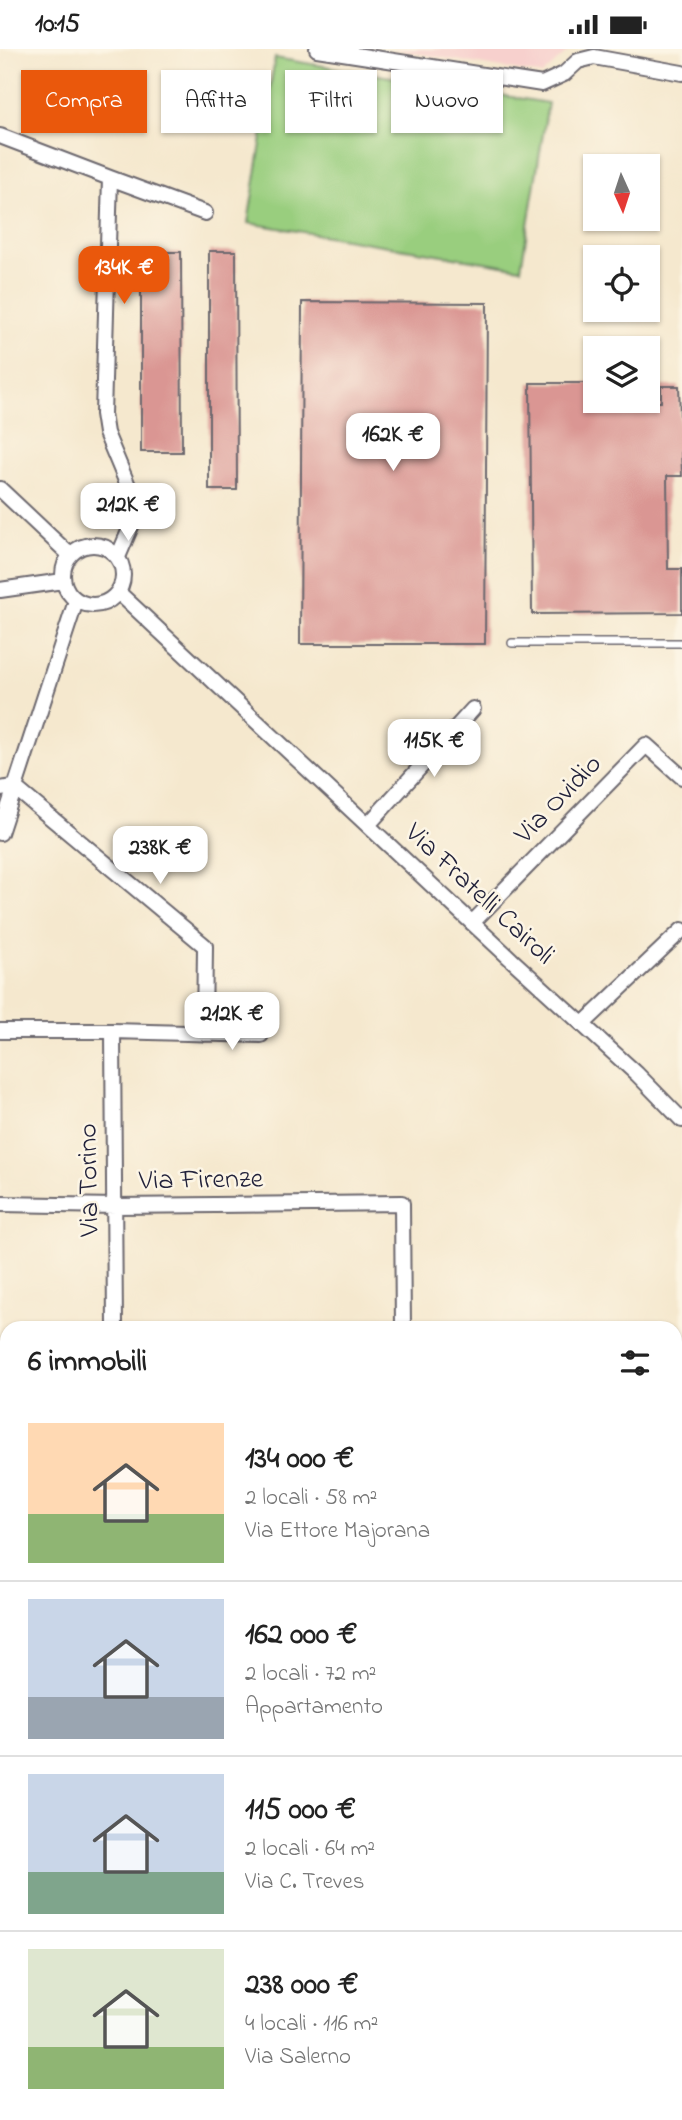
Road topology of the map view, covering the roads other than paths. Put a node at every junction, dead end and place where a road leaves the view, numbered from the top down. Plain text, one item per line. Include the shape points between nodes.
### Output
1 (317, 49) edge
2 (682, 73) edge
3 (0, 136) edge
4 (110, 178) junction
5 (205, 213) dead end
6 (0, 489) edge
7 (69, 555) junction
8 (118, 557) junction
9 (63, 582) junction
10 (0, 590) edge
11 (118, 592) junction
12 (76, 601) junction
13 (512, 643) dead end
14 (682, 643) edge
15 (473, 709) dead end
16 (682, 777) edge
17 (7, 788) edge
18 (368, 825) junction
19 (0, 833) edge
20 (472, 923) junction
21 (682, 930) edge
22 (583, 1024) junction
23 (0, 1031) edge
24 (113, 1031) junction
25 (204, 1034) junction
26 (261, 1035) dead end
27 (682, 1120) edge
28 (0, 1203) edge
29 (116, 1206) junction
30 (115, 1321) edge
31 (403, 1321) edge

1 - 2 street via 542,85 564,75 578,61 594,57
3 - 4 street
4 - 5 street
4 - 8 street via 103,414 106,433 134,500 135,517
6 - 7 street
7 - 8 street via 78,548 100,545
7 - 9 street
8 - 11 street via 124,574
9 - 10 street
9 - 12 street
11 - 12 street via 99,605
11 - 18 street, Via Fratelli Cairoli
12 - 17 street
13 - 14 lane
15 - 18 street
16 - 20 street, Via Ovidio via 646,745
17 - 19 street
17 - 25 street via 205,946
18 - 20 street, Via Fratelli Cairoli
20 - 22 street, Via Fratelli Cairoli
21 - 22 street
22 - 27 street, Via Fratelli Cairoli
23 - 24 street
24 - 25 street
24 - 29 street, Via Torino
25 - 26 street
28 - 29 street, Via Firenze
29 - 30 street, Via Torino
29 - 31 street, Via Firenze via 402,1203

